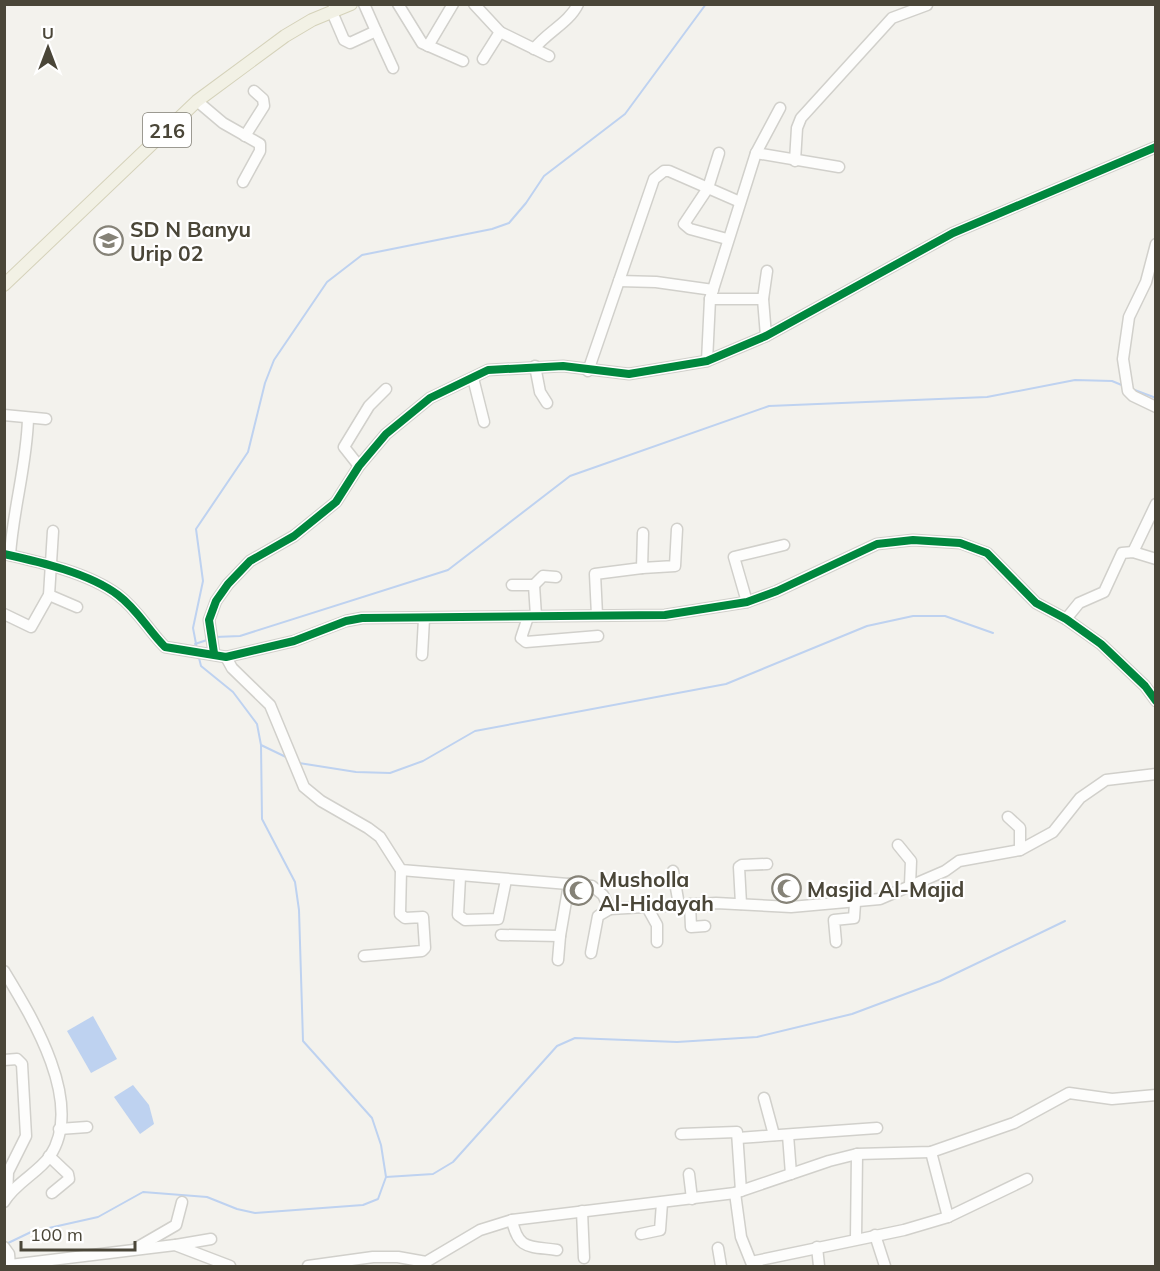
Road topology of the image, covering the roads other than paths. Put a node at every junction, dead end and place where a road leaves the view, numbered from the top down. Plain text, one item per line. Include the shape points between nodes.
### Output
1 (351, 4) edge
2 (364, 4) edge
3 (398, 4) edge
4 (453, 4) edge
5 (474, 4) edge
6 (578, 4) edge
7 (927, 5) edge
8 (334, 8) edge
9 (376, 32) junction
10 (500, 32) junction
11 (428, 46) junction
12 (534, 49) junction
13 (549, 56) dead end
14 (483, 59) dead end
15 (463, 61) dead end
16 (393, 68) dead end
17 (254, 91) dead end
18 (197, 101) junction
19 (780, 108) dead end
20 (245, 136) junction
21 (1155, 147) edge
22 (719, 153) dead end
23 (756, 153) junction
24 (795, 161) junction
25 (839, 167) dead end
26 (243, 182) dead end
27 (708, 188) junction
28 (740, 202) junction
29 (727, 239) junction
30 (1155, 244) edge
31 (768, 271) dead end
32 (619, 281) junction
33 (4, 285) edge
34 (711, 294) junction
35 (763, 299) junction
36 (766, 336) junction
37 (706, 361) junction
38 (535, 366) junction
39 (588, 371) junction
40 (473, 378) junction
41 (386, 389) dead end
42 (547, 404) dead end
43 (1155, 407) edge
44 (4, 415) edge
45 (28, 418) junction
46 (46, 419) dead end
47 (484, 422) dead end
48 (359, 466) junction
49 (1155, 504) edge
50 (677, 530) dead end
51 (53, 531) dead end
52 (643, 533) dead end
53 (784, 545) dead end
54 (1133, 552) junction
55 (6, 557) edge
56 (1155, 560) edge
57 (51, 568) junction
58 (642, 568) junction
59 (556, 577) dead end
60 (512, 585) dead end
61 (534, 585) junction
62 (49, 595) junction
63 (747, 602) junction
64 (77, 607) dead end
65 (4, 614) edge
66 (597, 615) junction
67 (532, 616) junction
68 (424, 619) junction
69 (1066, 619) junction
70 (598, 636) dead end
71 (209, 653) junction
72 (422, 656) dead end
73 (226, 657) junction
74 (1155, 701) edge
75 (1155, 774) edge
76 (1008, 817) dead end
77 (898, 845) dead end
78 (1020, 850) junction
79 (767, 864) dead end
80 (401, 870) junction
81 (673, 871) dead end
82 (460, 877) junction
83 (507, 880) junction
84 (569, 884) junction
85 (910, 885) junction
86 (855, 903) junction
87 (685, 904) junction
88 (741, 904) junction
89 (647, 907) junction
90 (610, 909) junction
91 (705, 926) dead end
92 (501, 935) dead end
93 (560, 936) junction
94 (657, 942) dead end
95 (836, 942) dead end
96 (591, 952) dead end
97 (364, 956) dead end
98 (558, 960) dead end
99 (4, 971) edge
100 (4, 1060) edge
101 (1155, 1095) edge
102 (764, 1098) dead end
103 (87, 1127) dead end
104 (877, 1128) dead end
105 (59, 1129) junction
106 (681, 1134) dead end
107 (788, 1135) junction
108 (774, 1136) junction
109 (738, 1138) junction
110 (931, 1152) junction
111 (857, 1154) junction
112 (49, 1156) junction
113 (689, 1174) dead end
114 (791, 1174) junction
115 (1027, 1179) dead end
116 (738, 1192) junction
117 (52, 1193) dead end
118 (6, 1199) edge
119 (692, 1199) junction
120 (182, 1202) dead end
121 (662, 1203) junction
122 (582, 1211) junction
123 (948, 1217) junction
124 (512, 1220) junction
125 (641, 1234) dead end
126 (875, 1235) junction
127 (211, 1239) dead end
128 (856, 1239) junction
129 (176, 1245) junction
130 (817, 1247) junction
131 (718, 1248) dead end
132 (135, 1249) junction
133 (557, 1250) dead end
134 (8, 1258) edge
135 (584, 1258) dead end
136 (32, 1264) edge
137 (751, 1264) edge
138 (230, 1266) edge
139 (308, 1266) edge
140 (721, 1266) edge
141 (819, 1266) edge
142 (885, 1266) edge

1 - 8 main road, 216
2 - 9 street
3 - 11 street via 419,40
4 - 11 street
5 - 10 street
6 - 12 street via 573,14
7 - 24 street via 892,18 801,118
8 - 9 street via 347,43
8 - 18 main road, 216 via 285,36
9 - 16 street
10 - 12 street
10 - 14 street
11 - 15 street
12 - 13 street
17 - 20 street via 263,99 264,106
18 - 20 street
18 - 33 main road, 216
19 - 23 street
20 - 26 street via 261,146
21 - 36 street via 953,233
22 - 27 street
23 - 24 street
23 - 28 street
24 - 25 street
27 - 28 street
27 - 29 street via 684,224
27 - 32 street via 669,171 654,179
28 - 29 street
29 - 34 street
30 - 43 street via 1146,282 1129,317 1123,359 1128,391
31 - 35 street
32 - 34 street via 656,282
32 - 39 street
34 - 35 street
34 - 37 street
35 - 36 street
36 - 37 street
37 - 39 street via 629,374
38 - 39 street
38 - 40 street via 488,370
38 - 42 street via 540,392
40 - 47 street
40 - 48 street via 430,398 386,434
41 - 48 street via 369,406 344,447
44 - 45 street
45 - 46 street
45 - 55 street via 25,463
48 - 71 street via 336,502 294,536 238,572 210,612
49 - 54 street
50 - 58 street via 675,566
51 - 57 street
52 - 58 street
53 - 63 street via 734,557
54 - 56 street
54 - 69 street via 1118,556 1104,592 1079,603
55 - 57 street
57 - 62 street
57 - 71 street via 95,581 119,596 165,647
58 - 66 street via 595,574
59 - 61 street via 543,576
60 - 61 street
61 - 67 street
62 - 64 street
62 - 65 street via 31,627
63 - 66 street via 665,615
63 - 69 street via 871,546 890,541 935,540 960,543 987,553 1036,603
66 - 67 street
67 - 68 street
67 - 70 street via 521,638 526,642
68 - 72 street
68 - 73 street via 396,616 346,621 294,641
69 - 74 street via 1101,644 1146,686
71 - 73 street
73 - 80 street via 232,668 270,705 304,787 380,837
75 - 78 street via 1120,777 1092,787 1053,832
76 - 78 street via 1020,828
77 - 85 street via 910,861
78 - 85 street via 959,861
79 - 88 street via 739,867
80 - 82 street
80 - 97 street via 400,914 405,918 423,916 425,948
81 - 87 street
82 - 83 street
82 - 83 street via 458,915 465,920 498,919
83 - 84 street
84 - 90 street via 598,889
84 - 93 street
85 - 86 street via 880,899
86 - 88 street via 791,907
86 - 95 street via 854,918 834,920
87 - 88 street
87 - 89 street
87 - 91 street via 690,925
89 - 90 street
89 - 94 street via 657,925
90 - 96 street via 598,916
92 - 93 street
93 - 98 street
99 - 105 street via 32,1022 58,1083 63,1107
100 - 118 street via 16,1059 22,1064 27,1125 24,1144 8,1172
101 - 110 street via 1112,1099 1069,1093 1014,1123
102 - 108 street
103 - 105 street
104 - 107 street
105 - 112 street
106 - 109 street via 737,1132
107 - 108 street
107 - 114 street
108 - 109 street
109 - 116 street
110 - 111 street
110 - 123 street
111 - 114 street
111 - 128 street
112 - 117 street via 69,1179
112 - 118 street
113 - 119 street
114 - 116 street
115 - 123 street
116 - 119 street
116 - 137 street via 741,1237
119 - 121 street
120 - 132 street via 176,1225
121 - 122 street
121 - 125 street via 660,1230
122 - 124 street
122 - 135 street
123 - 126 street
124 - 133 street via 519,1242
124 - 139 street via 480,1230 426,1262 374,1257
126 - 128 street
126 - 142 street
127 - 129 street
128 - 130 street
129 - 132 street
129 - 138 street
130 - 137 street
130 - 141 street
131 - 140 street
132 - 136 street
134 - 136 street

